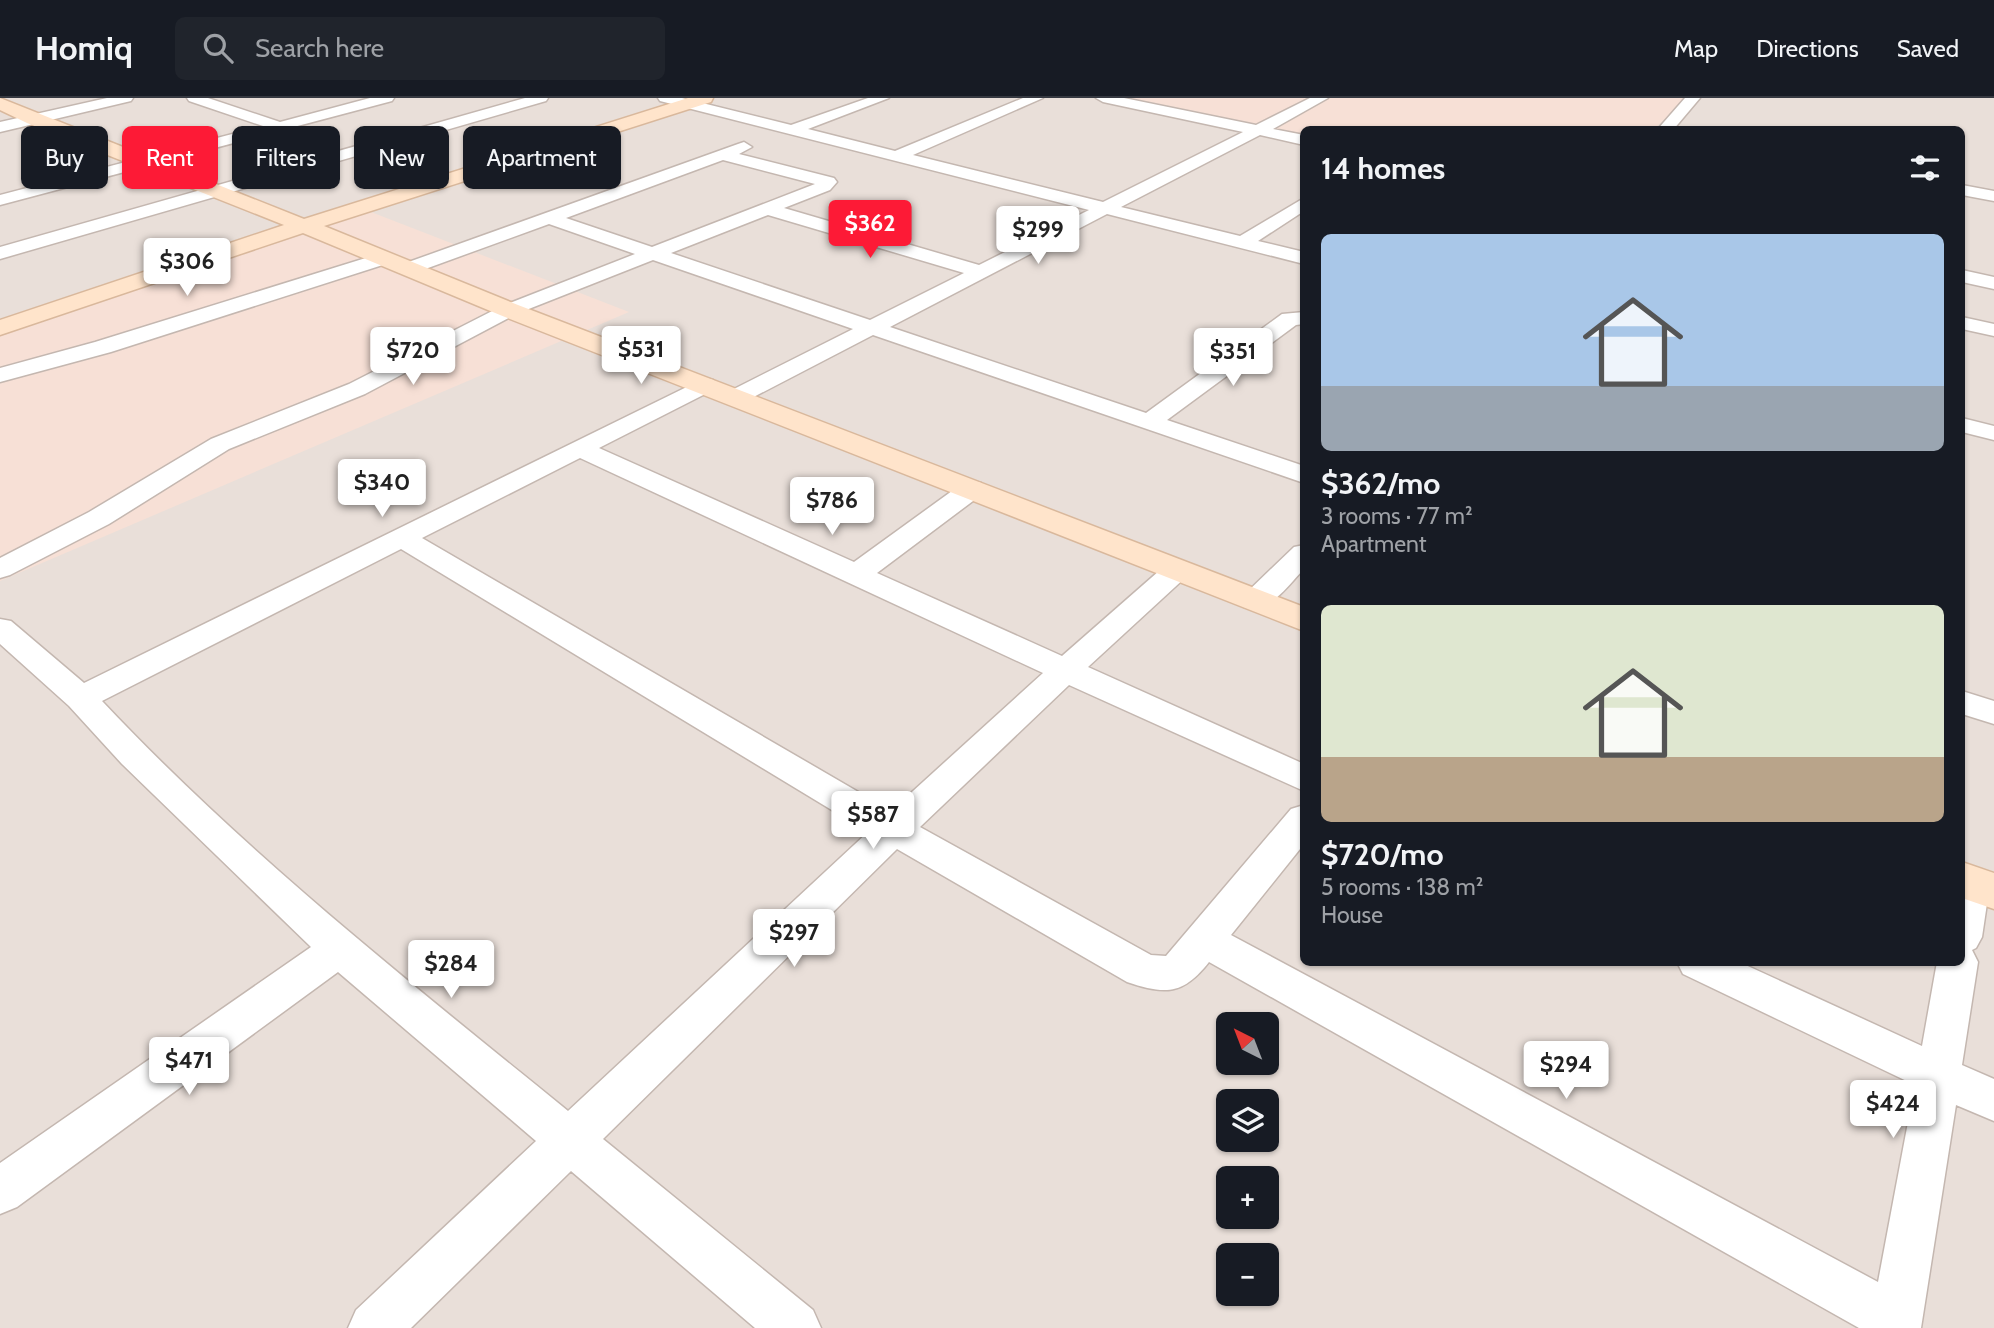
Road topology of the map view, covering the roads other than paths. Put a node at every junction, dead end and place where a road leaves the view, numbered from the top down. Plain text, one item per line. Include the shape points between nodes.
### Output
1 (126, 98) edge
2 (194, 98) edge
3 (387, 98) edge
4 (665, 98) edge
5 (882, 98) edge
6 (1036, 98) edge
7 (1107, 98) edge
8 (1321, 98) edge
9 (1693, 98) edge
10 (527, 99) edge
11 (696, 101) edge
12 (0, 103) edge
13 (33, 119) junction
14 (280, 126) joint
15 (1668, 126) edge
16 (0, 127) edge
17 (1257, 130) junction
18 (791, 131) junction
19 (1300, 139) edge
20 (340, 147) edge
21 (353, 152) junction
22 (122, 155) edge
23 (723, 155) junction
24 (897, 156) junction
25 (122, 168) edge
26 (11, 181) dead end
27 (210, 189) edge
28 (33, 191) junction
29 (215, 191) junction
30 (1965, 191) edge
31 (1994, 197) edge
32 (0, 200) edge
33 (57, 202) dead end
34 (1300, 206) edge
35 (1109, 208) junction
36 (768, 209) junction
37 (80, 212) dead end
38 (549, 218) junction
39 (104, 223) junction
40 (303, 226) junction
41 (1244, 242) junction
42 (0, 253) edge
43 (655, 255) junction
44 (1300, 257) edge
45 (385, 258) junction
46 (410, 268) junction
47 (982, 272) junction
48 (1965, 277) edge
49 (1994, 283) edge
50 (509, 310) junction
51 (1300, 318) edge
52 (1965, 324) edge
53 (873, 327) junction
54 (0, 328) edge
55 (1994, 330) edge
56 (0, 375) edge
57 (705, 385) junction
58 (736, 397) junction
59 (1152, 421) junction
60 (1965, 426) edge
61 (1994, 433) edge
62 (579, 448) junction
63 (1300, 474) edge
64 (972, 489) junction
65 (401, 537) junction
66 (1300, 557) edge
67 (0, 569) edge
68 (1177, 570) junction
69 (855, 575) junction
70 (1255, 601) junction
71 (1300, 618) edge
72 (0, 628) edge
73 (1063, 671) junction
74 (80, 698) junction
75 (1965, 703) edge
76 (1994, 713) edge
77 (1300, 777) edge
78 (1300, 823) edge
79 (894, 830) junction
80 (1976, 885) edge
81 (1965, 926) edge
82 (1204, 940) junction
83 (339, 949) junction
84 (1706, 966) edge
85 (1957, 966) edge
86 (1938, 1075) junction
87 (1994, 1101) edge
88 (572, 1141) junction
89 (0, 1191) edge
90 (1896, 1324) edge
91 (374, 1328) edge
92 (794, 1328) edge

1 - 13 street
2 - 14 street
3 - 14 street
4 - 11 street
5 - 18 street
6 - 24 street
7 - 17 street
8 - 17 street
9 - 15 street
10 - 21 street
11 - 18 street
11 - 40 street
12 - 13 street
13 - 16 street
13 - 22 street
17 - 19 street
17 - 35 street
18 - 23 street
18 - 24 street
20 - 21 street
21 - 29 street
23 - 36 street via 828,182
23 - 38 street
24 - 35 street
25 - 28 street
26 - 28 street
27 - 29 street
28 - 32 street
28 - 33 street
29 - 39 street
29 - 40 street
30 - 31 street
34 - 41 street
35 - 41 street
35 - 47 street
36 - 43 street
36 - 47 street
37 - 39 street
38 - 43 street
38 - 46 street
39 - 42 street
40 - 45 street
40 - 54 street
41 - 44 street
43 - 50 street
43 - 53 street
45 - 46 street
45 - 56 street
46 - 50 street
47 - 53 street
48 - 49 street
50 - 57 street
50 - 67 street via 369,383 220,444 99,518
51 - 59 street via 1290,319
52 - 55 street
53 - 58 street
53 - 59 street
57 - 58 street
57 - 62 street
58 - 64 street
59 - 63 street
60 - 61 street
62 - 65 street
62 - 69 street
64 - 68 street
64 - 69 street
65 - 74 street
65 - 79 street
66 - 70 street
68 - 70 street
68 - 73 street
69 - 73 street
70 - 71 street
72 - 74 street
73 - 77 street
73 - 79 street
74 - 83 street via 134,756
75 - 76 street
78 - 82 street
79 - 82 street via 1142,970 1162,974 1179,970
79 - 88 street
80 - 81 street
82 - 90 street
83 - 88 street
83 - 89 street
84 - 86 street
85 - 86 street
86 - 87 street
86 - 90 street
88 - 91 street
88 - 92 street

